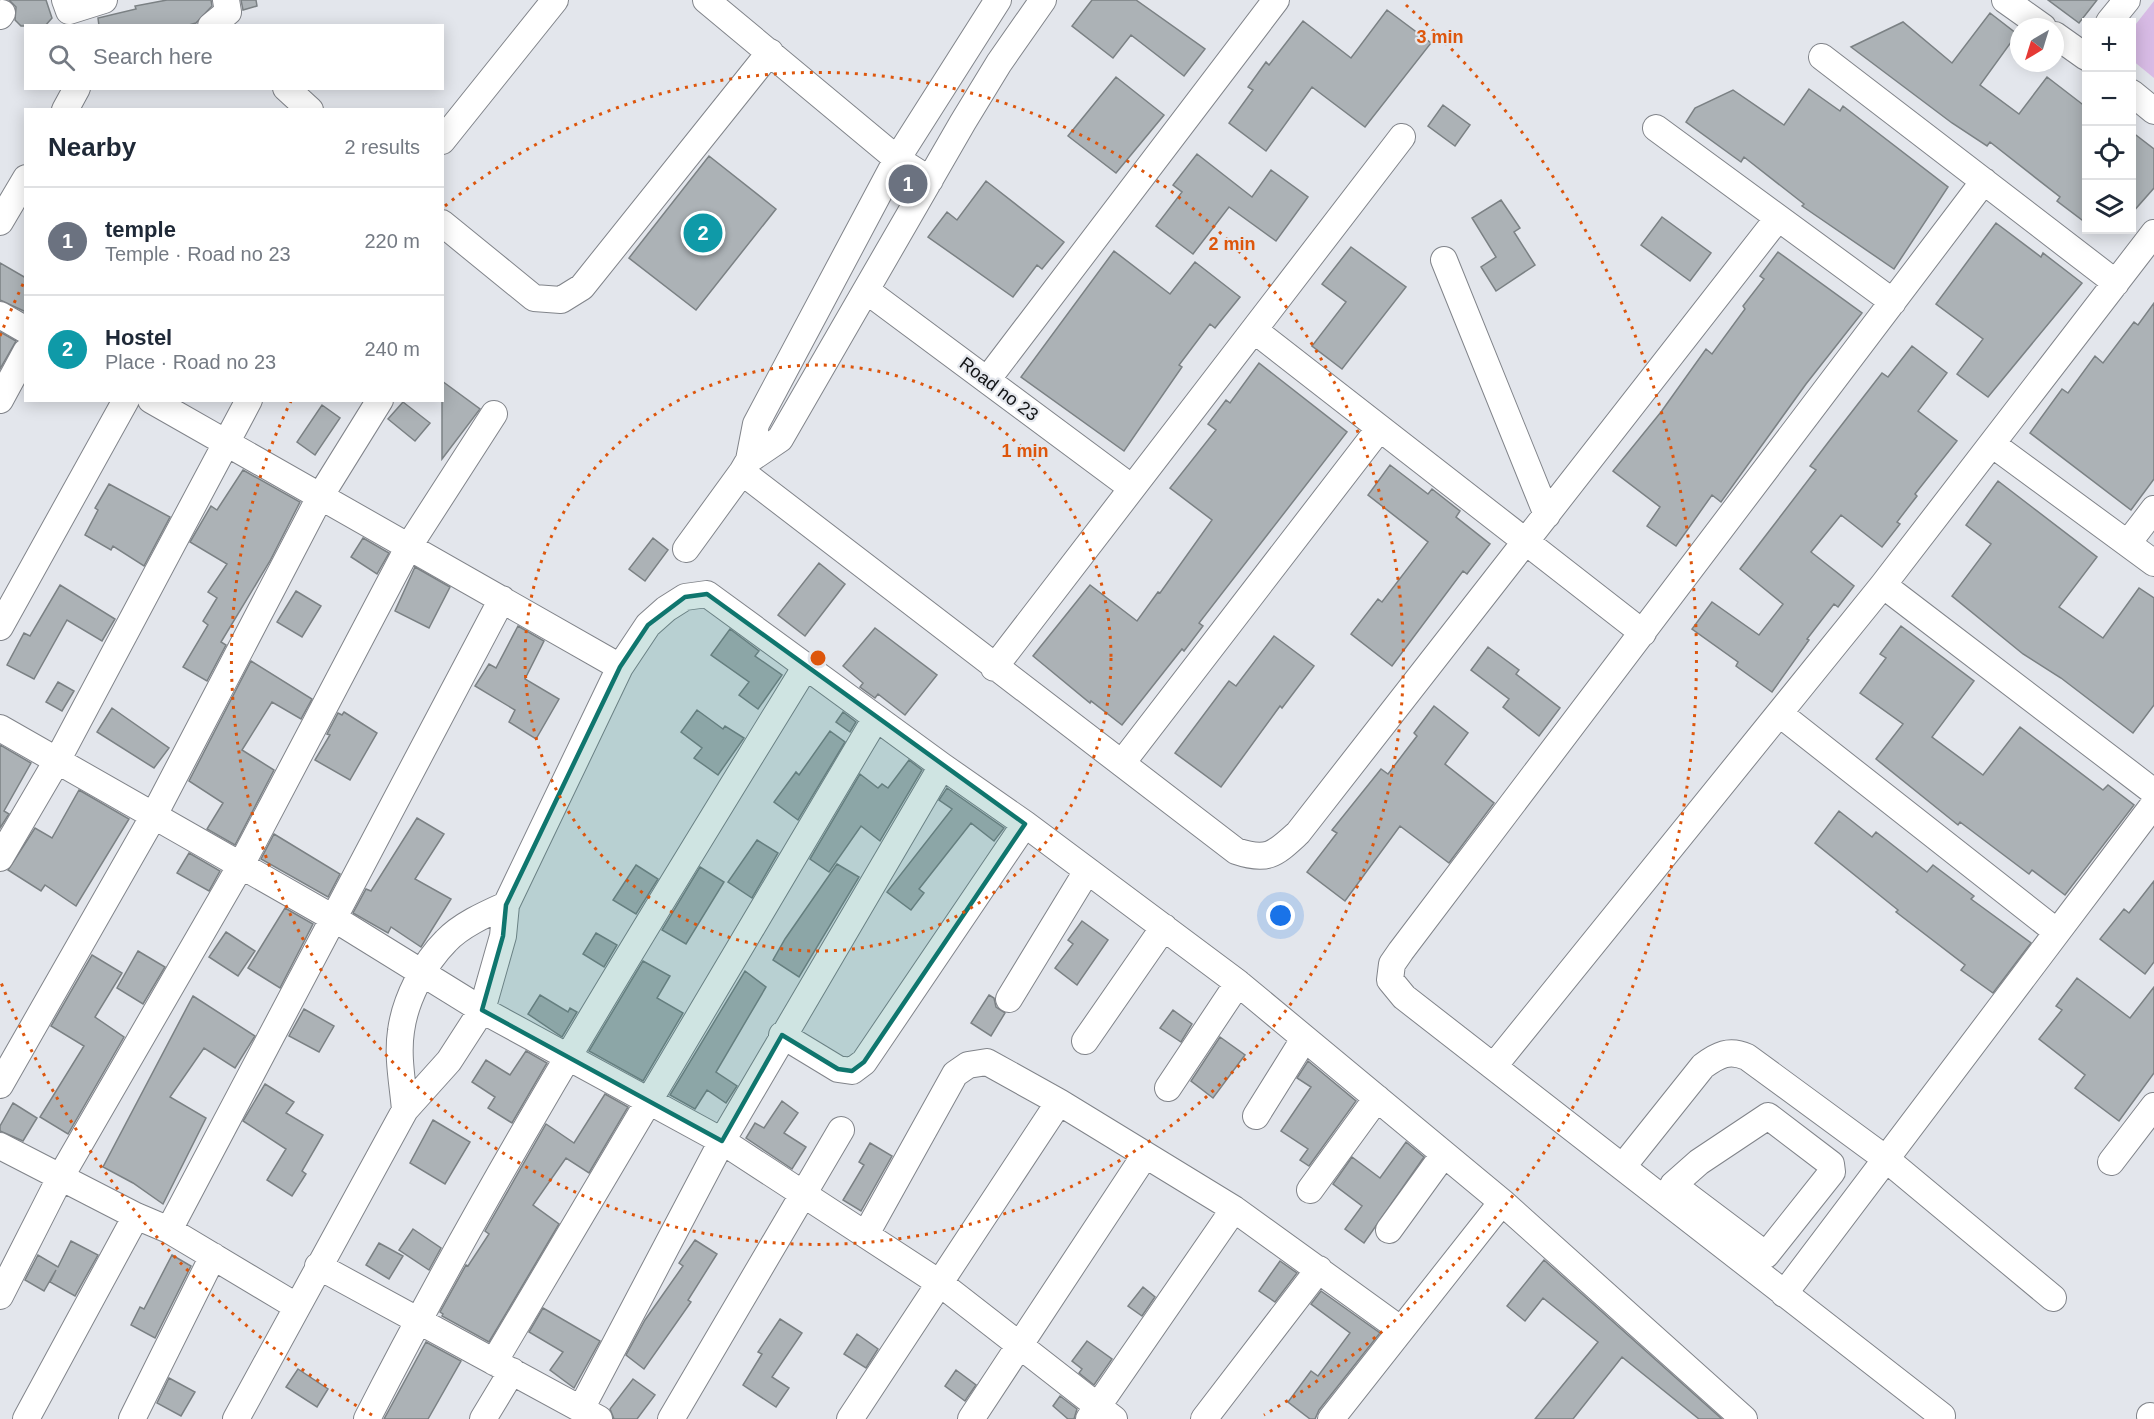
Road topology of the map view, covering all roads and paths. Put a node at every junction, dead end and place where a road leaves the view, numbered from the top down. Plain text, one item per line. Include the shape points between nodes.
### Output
1 (65, 0) edge
2 (104, 0) edge
3 (226, 0) edge
4 (555, 0) edge
5 (706, 0) edge
6 (998, 0) edge
7 (1044, 0) edge
8 (1276, 0) edge
9 (2005, 0) edge
10 (2127, 0) edge
11 (2030, 18) edge
12 (2112, 18) edge
13 (213, 24) edge
14 (2064, 41) edge
15 (770, 52) junction
16 (2082, 52) edge
17 (1822, 57) dead end
18 (76, 90) edge
19 (288, 90) edge
20 (2136, 96) edge
21 (66, 108) edge
22 (308, 108) edge
23 (2154, 111) edge
24 (1656, 128) dead end
25 (1402, 137) dead end
26 (444, 139) edge
27 (897, 159) junction
28 (930, 180) junction
29 (24, 181) edge
30 (1984, 181) junction
31 (1778, 218) junction
32 (0, 222) edge
33 (444, 226) edge
34 (2154, 233) edge
35 (1444, 260) dead end
36 (2116, 283) junction
37 (867, 291) junction
38 (1893, 302) junction
39 (0, 315) edge
40 (24, 329) edge
41 (1254, 330) junction
42 (24, 356) edge
43 (987, 380) junction
44 (0, 400) edge
45 (125, 402) edge
46 (155, 402) edge
47 (248, 402) edge
48 (379, 402) edge
49 (494, 414) dead end
50 (1379, 429) junction
51 (225, 442) junction
52 (1992, 444) junction
53 (746, 466) junction
54 (1132, 488) junction
55 (321, 495) junction
56 (2154, 509) edge
57 (1546, 515) junction
58 (1525, 540) junction
59 (2128, 543) junction
60 (409, 546) junction
61 (686, 549) dead end
62 (2154, 563) edge
63 (1883, 585) junction
64 (502, 599) junction
65 (0, 627) edge
66 (1643, 633) junction
67 (806, 666) junction
68 (620, 667) junction
69 (994, 668) junction
70 (1780, 714) junction
71 (876, 718) junction
72 (0, 728) edge
73 (58, 759) junction
74 (1122, 763) junction
75 (942, 766) junction
76 (2154, 792) edge
77 (2154, 804) edge
78 (153, 817) junction
79 (1025, 824) junction
80 (0, 858) edge
81 (241, 866) junction
82 (1087, 872) junction
83 (506, 905) junction
84 (335, 919) junction
85 (1164, 927) junction
86 (2057, 932) junction
87 (423, 972) junction
88 (1238, 983) junction
89 (1009, 999) dead end
90 (482, 1010) junction
91 (782, 1035) junction
92 (1304, 1038) junction
93 (1085, 1041) dead end
94 (567, 1056) junction
95 (1494, 1066) junction
96 (0, 1085) edge
97 (1168, 1088) dead end
98 (1377, 1098) junction
99 (647, 1100) junction
100 (1059, 1102) junction
101 (2154, 1106) edge
102 (405, 1110) junction
103 (1256, 1116) dead end
104 (841, 1130) dead end
105 (722, 1141) junction
106 (0, 1146) edge
107 (1444, 1154) junction
108 (1145, 1155) junction
109 (1886, 1159) junction
110 (2111, 1162) dead end
111 (1624, 1166) junction
112 (60, 1178) junction
113 (1310, 1190) dead end
114 (803, 1192) junction
115 (1679, 1200) junction
116 (1502, 1202) junction
117 (1234, 1209) junction
118 (136, 1216) junction
119 (169, 1230) junction
120 (1389, 1230) dead end
121 (866, 1234) junction
122 (1734, 1242) junction
123 (213, 1256) junction
124 (318, 1266) junction
125 (1319, 1269) junction
126 (940, 1284) junction
127 (1784, 1294) junction
128 (0, 1296) edge
129 (2053, 1298) dead end
130 (296, 1306) junction
131 (418, 1320) junction
132 (1400, 1329) junction
133 (1019, 1347) junction
134 (503, 1366) junction
135 (590, 1414) edge
136 (1100, 1415) edge
137 (1942, 1416) dead end
138 (26, 1419) edge
139 (132, 1419) edge
140 (236, 1419) edge
141 (367, 1419) edge
142 (483, 1419) edge
143 (671, 1419) edge
144 (850, 1419) edge
145 (972, 1419) edge
146 (1204, 1419) edge
147 (1331, 1419) edge
148 (1744, 1419) edge

1 - 2 street via 69,12
3 - 13 street via 228,12
4 - 26 street
5 - 15 street
6 - 27 street
7 - 28 street via 999,63
8 - 43 street
9 - 11 street
10 - 12 street
14 - 16 street
15 - 27 street
15 - 33 street via 582,287 561,300 534,298
17 - 30 street
18 - 21 street
19 - 22 street
20 - 23 street
24 - 31 street
25 - 41 street
27 - 28 street
27 - 53 street via 756,424
28 - 37 street
29 - 32 street
30 - 36 street
30 - 38 street
31 - 38 street
31 - 57 street
34 - 36 street
35 - 57 street
36 - 52 street
37 - 43 street, Road no 23
37 - 53 street via 780,439
38 - 66 street
39 - 40 street
41 - 50 street
41 - 54 street
42 - 44 street
43 - 54 street, Road no 23
45 - 65 street
46 - 51 street
47 - 51 street
48 - 55 street
49 - 60 street
50 - 58 street
50 - 74 street
51 - 55 street
51 - 73 street
52 - 59 street
52 - 63 street
53 - 61 street
53 - 69 street
54 - 69 street
55 - 60 street
55 - 78 street
56 - 59 street
57 - 58 street
58 - 66 street
58 - 74 street via 1298,832 1276,854 1256,858 1236,851
59 - 62 street
60 - 64 street
60 - 81 street
63 - 70 street
63 - 76 street
64 - 68 street
64 - 84 street
66 - 95 street via 1392,964 1390,980 1404,997
67 - 68 street via 707,594 695,594 666,609 648,625
67 - 71 street
67 - 94 street
68 - 83 street
69 - 74 street
70 - 86 street
70 - 95 street
71 - 75 street
71 - 99 street
72 - 73 street
73 - 78 street
73 - 80 street
75 - 79 street
75 - 91 street
77 - 86 street
78 - 81 street
78 - 96 street
79 - 82 street
79 - 91 street via 864,1062 852,1071 838,1069
81 - 84 street
81 - 112 street
82 - 85 street
82 - 89 street
83 - 87 street via 447,940
83 - 90 street via 503,936
84 - 87 street
84 - 119 street
85 - 88 street
85 - 93 street
86 - 109 street
87 - 90 street
87 - 102 street via 401,1031
88 - 92 street
88 - 97 street
90 - 94 street
90 - 102 street via 449,1061
91 - 105 street
92 - 98 street
92 - 103 street
94 - 99 street
94 - 131 street
95 - 111 street
98 - 107 street
98 - 113 street
99 - 105 street
99 - 134 street
100 - 108 street
100 - 121 street via 987,1062 968,1065 947,1086
100 - 126 street
101 - 110 street
102 - 124 street
104 - 114 street
105 - 114 street
105 - 135 street
106 - 112 street
107 - 116 street
107 - 120 street
108 - 117 street
108 - 133 street
109 - 111 street via 1747,1057 1734,1052 1718,1055 1703,1066
109 - 127 street
109 - 129 street
111 - 115 street
112 - 118 street
112 - 128 street
114 - 121 street
114 - 143 street
115 - 122 street
115 - 122 street via 1673,1185 1698,1162 1768,1116 1832,1164 1832,1172 1766,1255
116 - 132 street
116 - 148 street
117 - 125 street
117 - 136 street
118 - 119 street
118 - 138 street
119 - 123 street
121 - 126 street
122 - 127 street
123 - 130 street
123 - 139 street
124 - 130 street
124 - 131 street
125 - 132 street
125 - 146 street
126 - 133 street
126 - 144 street
127 - 137 street
130 - 140 street
131 - 134 street
131 - 141 street
132 - 147 street
133 - 136 street
133 - 145 street
134 - 135 street
134 - 142 street

